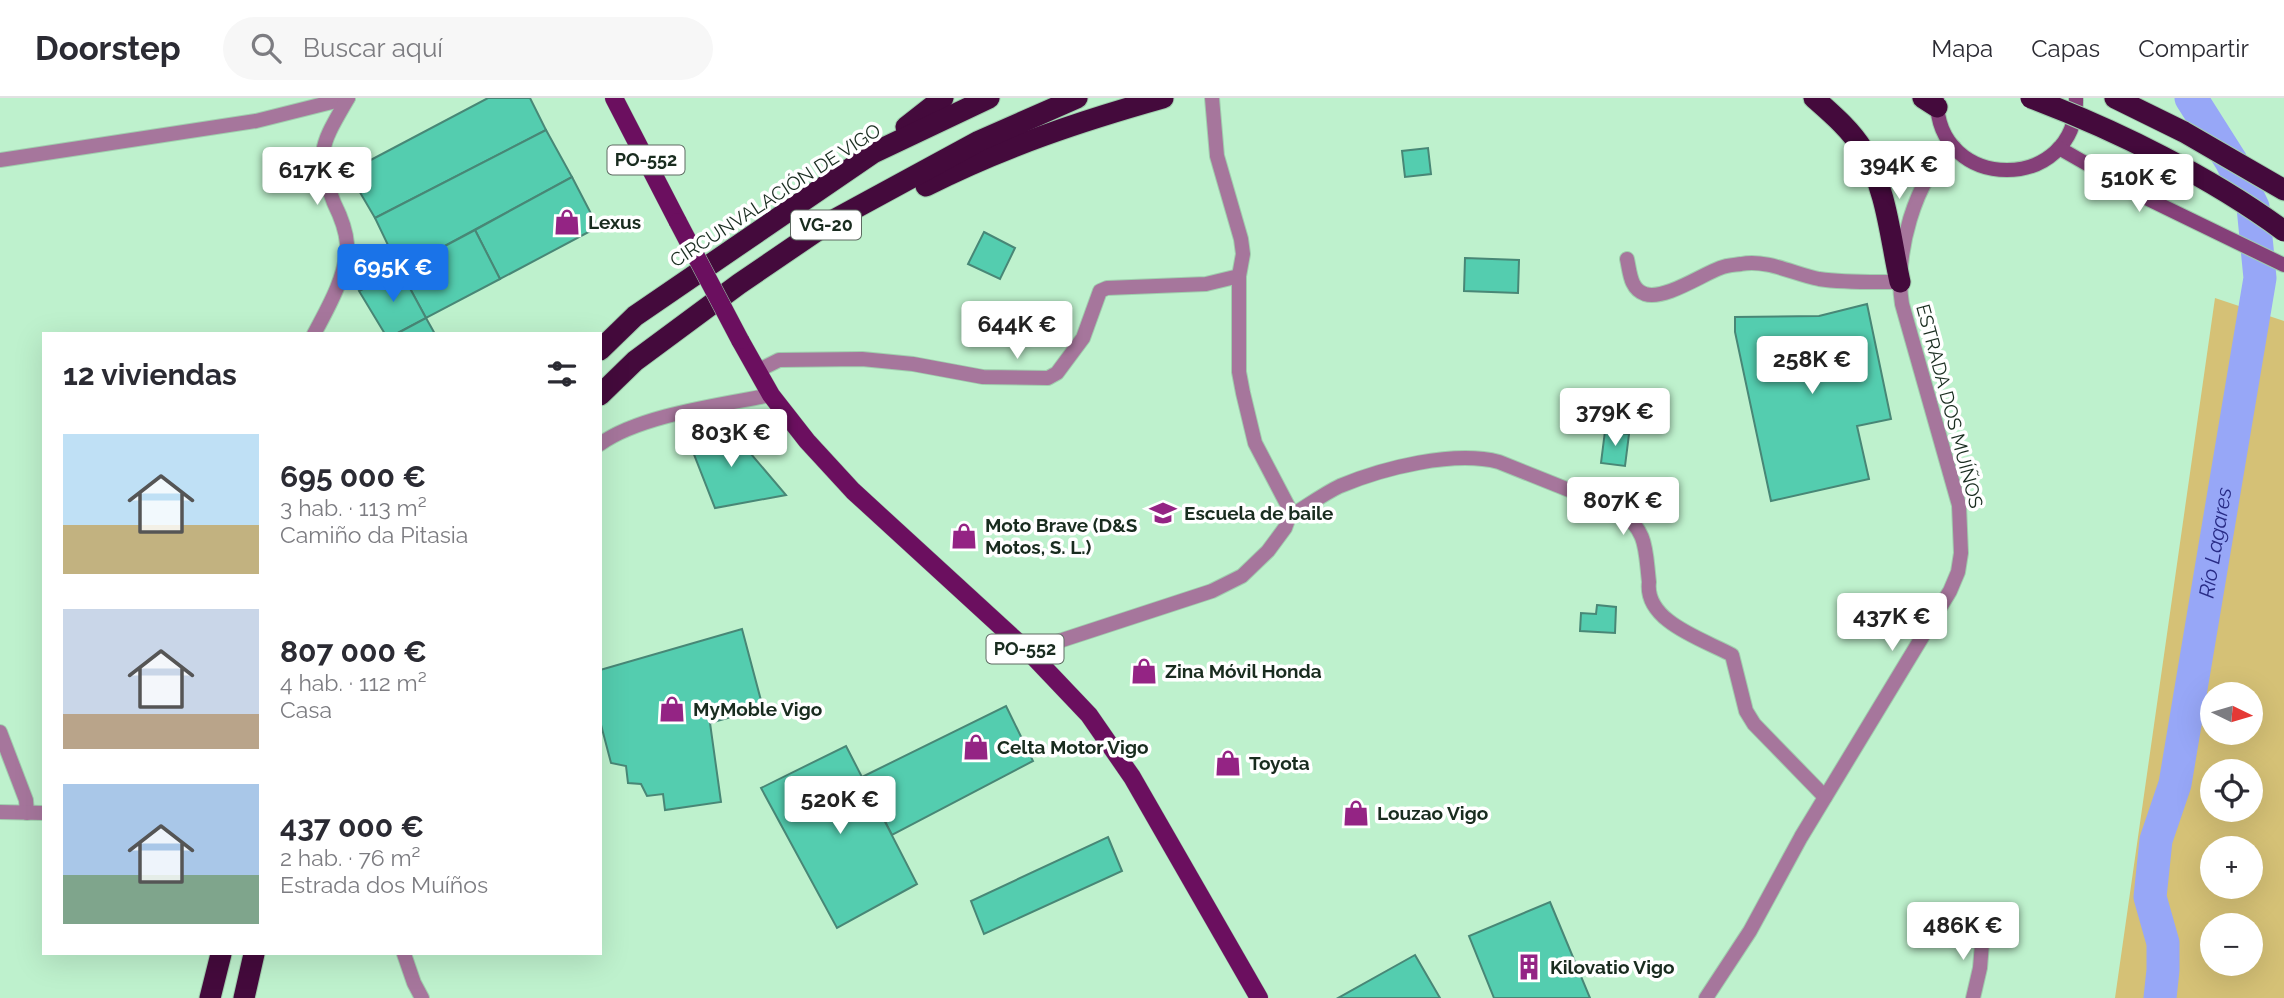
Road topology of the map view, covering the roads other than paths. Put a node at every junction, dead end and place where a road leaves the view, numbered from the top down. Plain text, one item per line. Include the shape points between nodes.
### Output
1 (348, 98) edge
2 (614, 98) edge
3 (943, 98) edge
4 (989, 98) edge
5 (1077, 98) edge
6 (1163, 98) edge
7 (1814, 98) edge
8 (2031, 98) edge
9 (2076, 98) edge
10 (2115, 98) edge
11 (1932, 101) edge
12 (1212, 104) edge
13 (1954, 147) junction
14 (2059, 148) junction
15 (873, 153) junction
16 (0, 160) edge
17 (2284, 190) edge
18 (830, 222) junction
19 (2284, 231) edge
20 (1627, 258) dead end
21 (2284, 265) edge
22 (1239, 275) junction
23 (1900, 282) junction
24 (315, 332) edge
25 (602, 348) edge
26 (757, 371) junction
27 (602, 393) edge
28 (771, 395) junction
29 (602, 443) edge
30 (1289, 517) junction
31 (1032, 655) junction
32 (0, 732) edge
33 (1825, 797) junction
34 (0, 812) edge
35 (27, 813) junction
36 (42, 813) edge
37 (1983, 931) dead end
38 (221, 955) edge
39 (254, 955) edge
40 (404, 955) edge
41 (210, 998) edge
42 (244, 998) edge
43 (422, 998) edge
44 (1259, 998) edge
45 (1706, 998) edge
46 (1973, 998) edge

1 - 16 street via 256,121
1 - 24 street via 321,155 344,230 346,256
2 - 26 main road, PO-552, bridge
3 - 15 highway
4 - 15 highway, CIRCUNVALACIÓN DE VIGO / VG-20
5 - 18 highway, VG-20 via 979,141
6 - 18 highway via 1091,118 982,158 859,219
7 - 23 highway via 1862,148 1877,176
8 - 19 highway, bridge via 2176,165
9 - 14 main road via 2074,122
10 - 17 highway via 2185,132
11 - 13 main road
12 - 22 street via 1217,156 1241,239
13 - 14 main road via 1977,165 2006,171 2035,166
13 - 23 street, ESTRADA DOS MUÍÑOS via 1943,155 1920,194 1905,240
14 - 21 main road via 2148,199
15 - 25 highway, CIRCUNVALACIÓN DE VIGO / VG-20 via 635,316
18 - 27 highway, VG-20 via 635,361
20 - 23 street via 1636,289 1647,295 1685,285 1722,267 1746,263 1842,282
22 - 26 street via 1206,284 1100,291 1083,338 1048,378 983,377 862,359 779,360
22 - 30 street via 1243,393 1255,443 1288,506
23 - 33 street, ESTRADA DOS MUÍÑOS via 1902,304 1954,479 1961,553 1950,590
26 - 28 main road, PO-552
28 - 29 street via 646,422
28 - 31 main road, PO-552 via 853,491
30 - 31 street via 1268,551 1242,576 1212,591 1047,645
30 - 33 street via 1338,487 1372,475 1461,457 1499,462 1619,510 1642,533 1648,589 1655,605 1671,625 1731,655 1754,724
31 - 44 main road, PO-552 via 1089,715 1132,777
32 - 35 street
33 - 45 street, ESTRADA DOS MUÍÑOS via 1750,931
34 - 35 street
35 - 36 street
37 - 46 street
38 - 41 highway
39 - 42 highway
40 - 43 street

